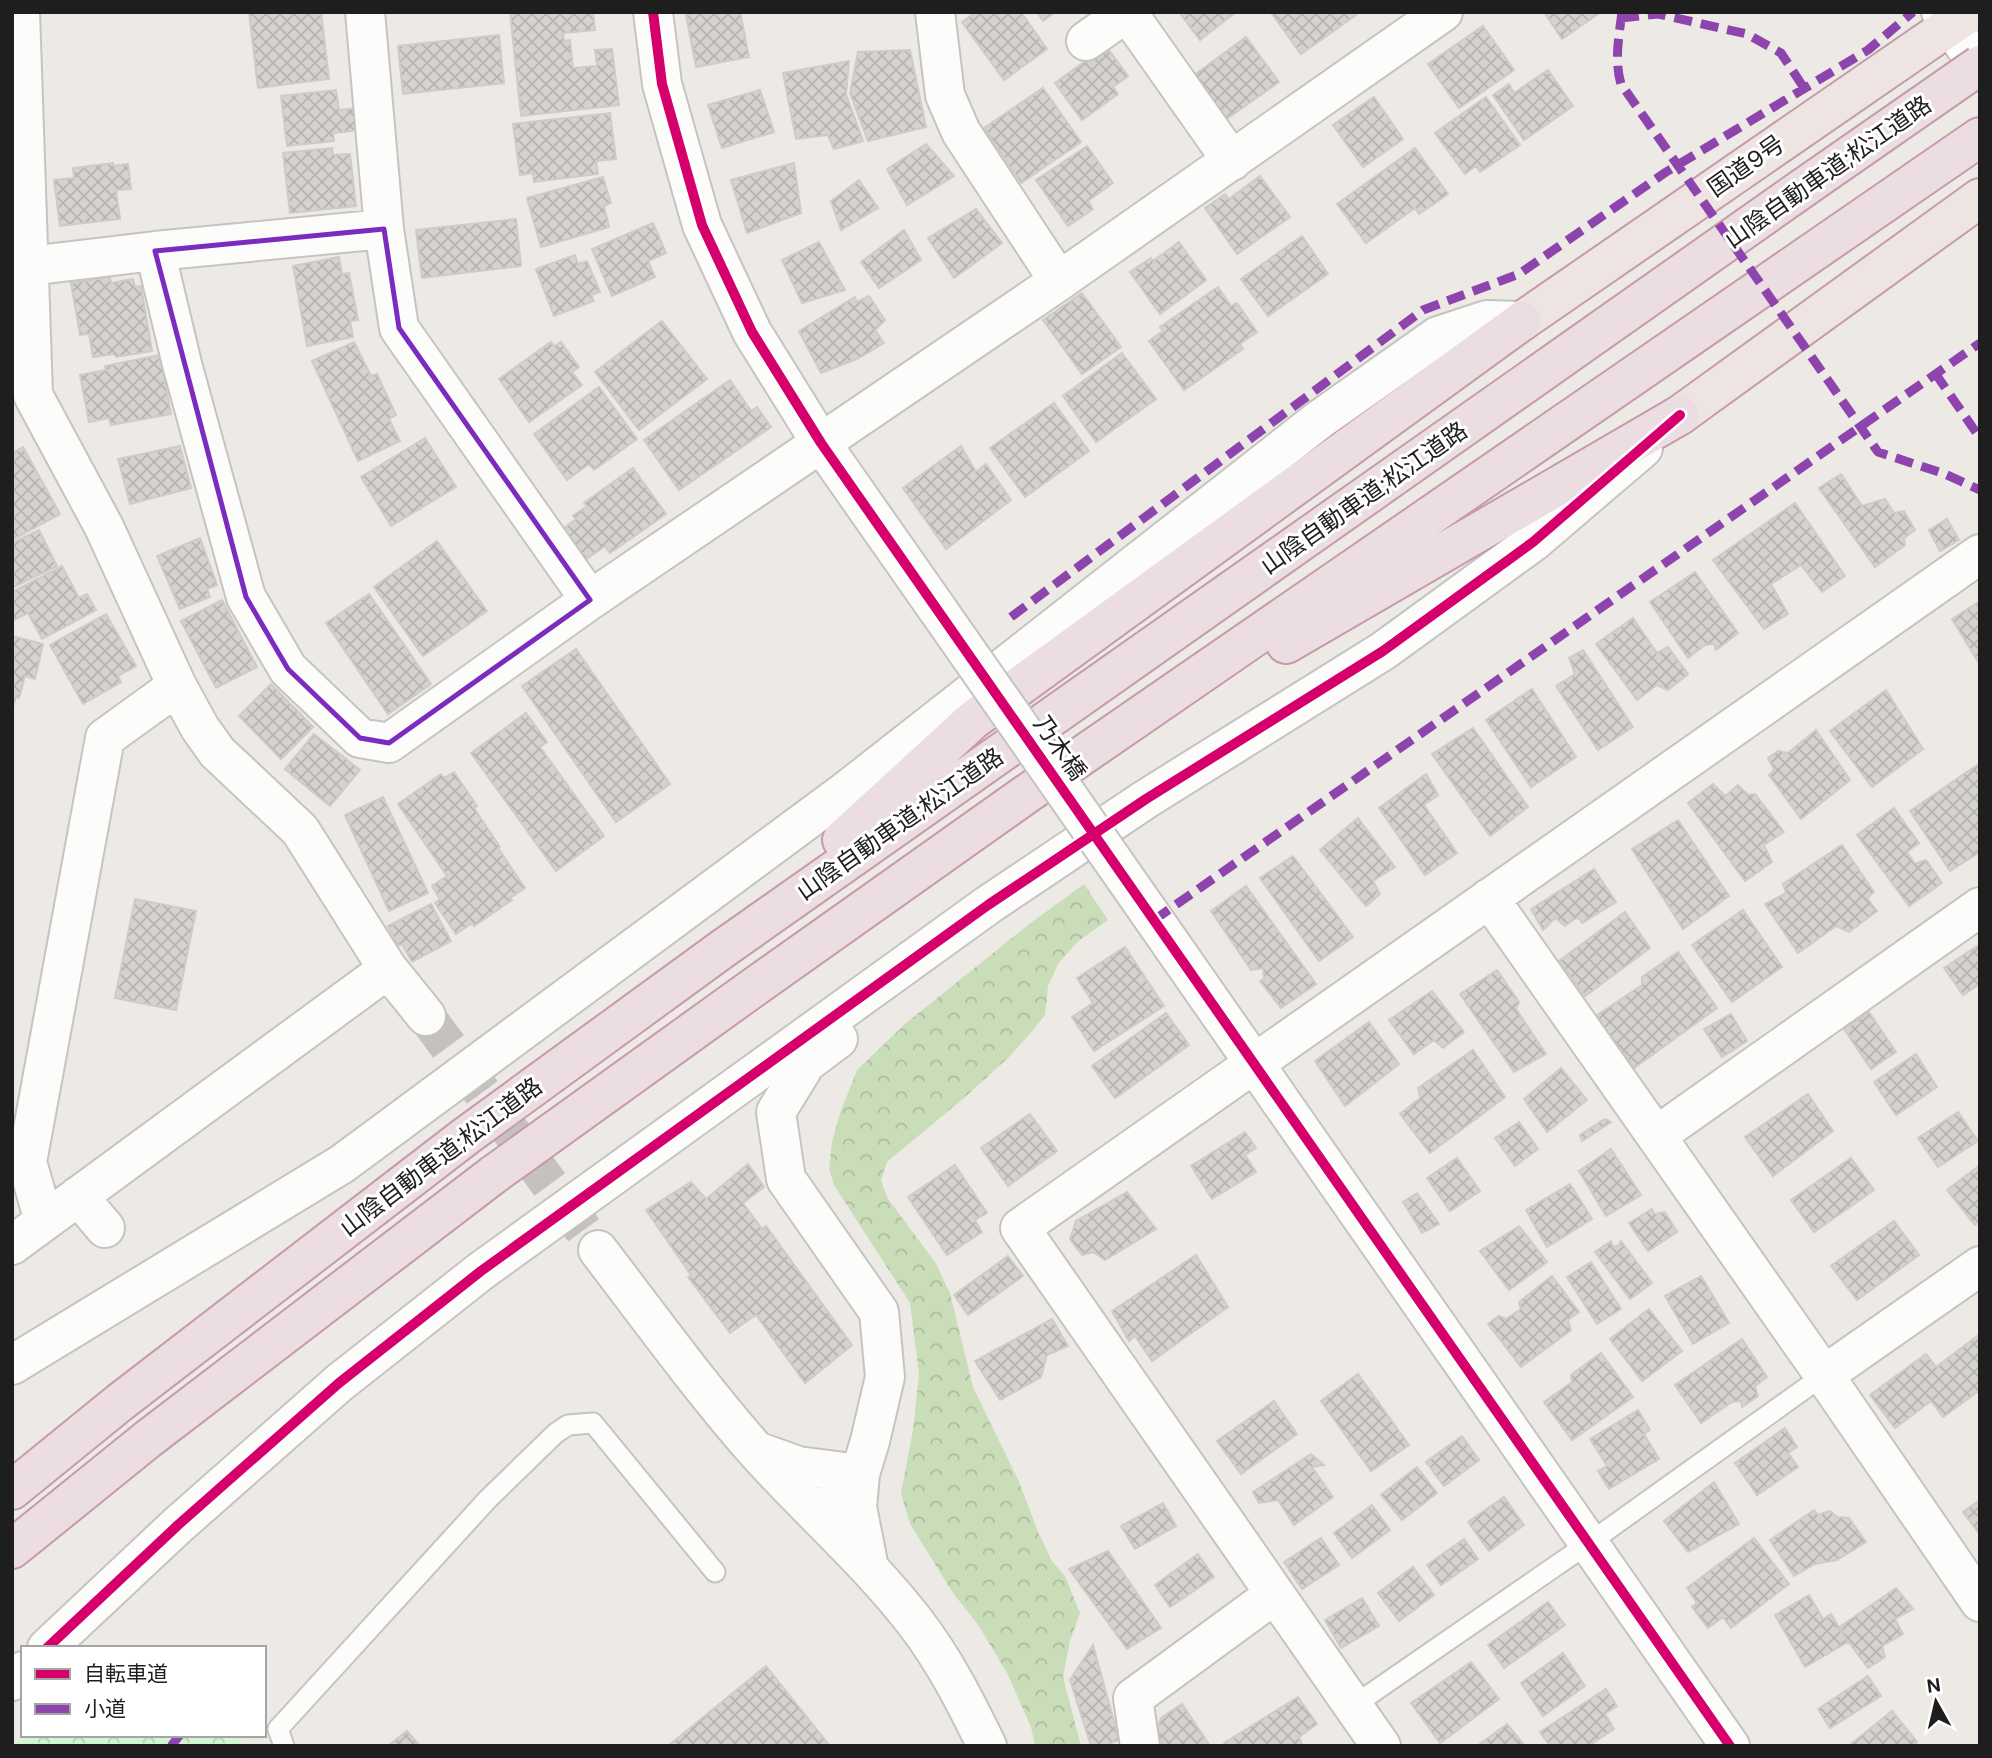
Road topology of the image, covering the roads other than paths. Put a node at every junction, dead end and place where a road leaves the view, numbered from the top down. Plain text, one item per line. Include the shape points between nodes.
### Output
1 (20, 12) edge
2 (365, 12) edge
3 (653, 12) edge
4 (935, 12) edge
5 (1443, 12) edge
6 (1127, 13) edge
7 (1954, 17) edge
8 (1086, 41) dead end
9 (1980, 66) edge
10 (1980, 137) edge
11 (1232, 160) junction
12 (1980, 198) edge
13 (384, 229) junction
14 (155, 251) junction
15 (21, 265) edge
16 (1059, 281) junction
17 (1522, 321) junction
18 (22, 401) edge
19 (1680, 415) junction
20 (821, 443) junction
21 (1980, 554) edge
22 (590, 600) junction
23 (177, 686) junction
24 (1026, 795) junction
25 (1489, 898) junction
26 (988, 905) junction
27 (1980, 907) edge
28 (721, 950) junction
29 (388, 969) junction
30 (426, 1016) tunnel mouth
31 (1254, 1062) junction
32 (1656, 1136) junction
33 (78, 1196) junction
34 (44, 1221) junction
35 (105, 1228) dead end
36 (12, 1245) edge
37 (598, 1250) tunnel mouth
38 (1980, 1266) edge
39 (12, 1365) edge
40 (1824, 1375) junction
41 (757, 1452) junction
42 (860, 1474) junction
43 (12, 1490) edge
44 (818, 1515) junction
45 (1589, 1543) junction
46 (12, 1549) edge
47 (869, 1568) junction
48 (715, 1572) dead end
49 (1275, 1594) junction
50 (1980, 1602) edge
51 (49, 1646) edge
52 (1353, 1706) junction
53 (284, 1746) edge
54 (988, 1746) edge
55 (1140, 1746) edge
56 (1381, 1746) edge
57 (1730, 1746) edge

1 - 15 street
2 - 13 street
3 - 20 street, 乃木橋 via 662,84 702,225 752,332
4 - 16 street via 945,96 961,132
5 - 11 street
6 - 8 street
6 - 11 street
7 - 9 street
7 - 17 highway, 国道9号
9 - 28 highway, 山陰自動車道;松江道路, bridge
10 - 24 highway, 山陰自動車道;松江道路
11 - 16 street
12 - 19 highway
13 - 14 street
13 - 22 street via 399,328
14 - 15 street
14 - 22 street via 246,597 288,669 360,738 389,743
15 - 18 street
16 - 20 street
17 - 28 highway via 974,720
17 - 39 street via 1487,320 1438,336 1319,420 846,791 342,1164
18 - 23 street via 104,527
19 - 24 highway
19 - 26 street via 1533,542 1383,651
20 - 22 street
20 - 31 street, 乃木橋, bridge
21 - 25 street
23 - 29 street via 217,752 300,830
23 - 34 street via 105,738 27,1162
24 - 46 highway, 山陰自動車道;松江道路 via 493,1175
25 - 31 street
25 - 32 street
26 - 42 street via 924,972 806,1063 776,1112 786,1179 879,1312 885,1377
26 - 51 street via 481,1271 349,1374
27 - 32 street
28 - 43 highway, 山陰自動車道;松江道路 via 466,1136
29 - 30 street
29 - 33 street
31 - 45 street, 乃木橋
31 - 49 street via 1020,1228
32 - 40 street
33 - 34 street
33 - 35 street
34 - 36 street
37 - 41 street
38 - 40 street
40 - 45 lane
40 - 50 street
41 - 42 street via 798,1466
41 - 44 street
42 - 44 street
42 - 47 street via 857,1507
44 - 47 street
45 - 52 lane
45 - 57 street, 乃木橋
47 - 54 street via 952,1675
48 - 53 lane via 593,1423 568,1425 488,1499 278,1729
49 - 52 street
49 - 55 street via 1133,1698
52 - 56 street

